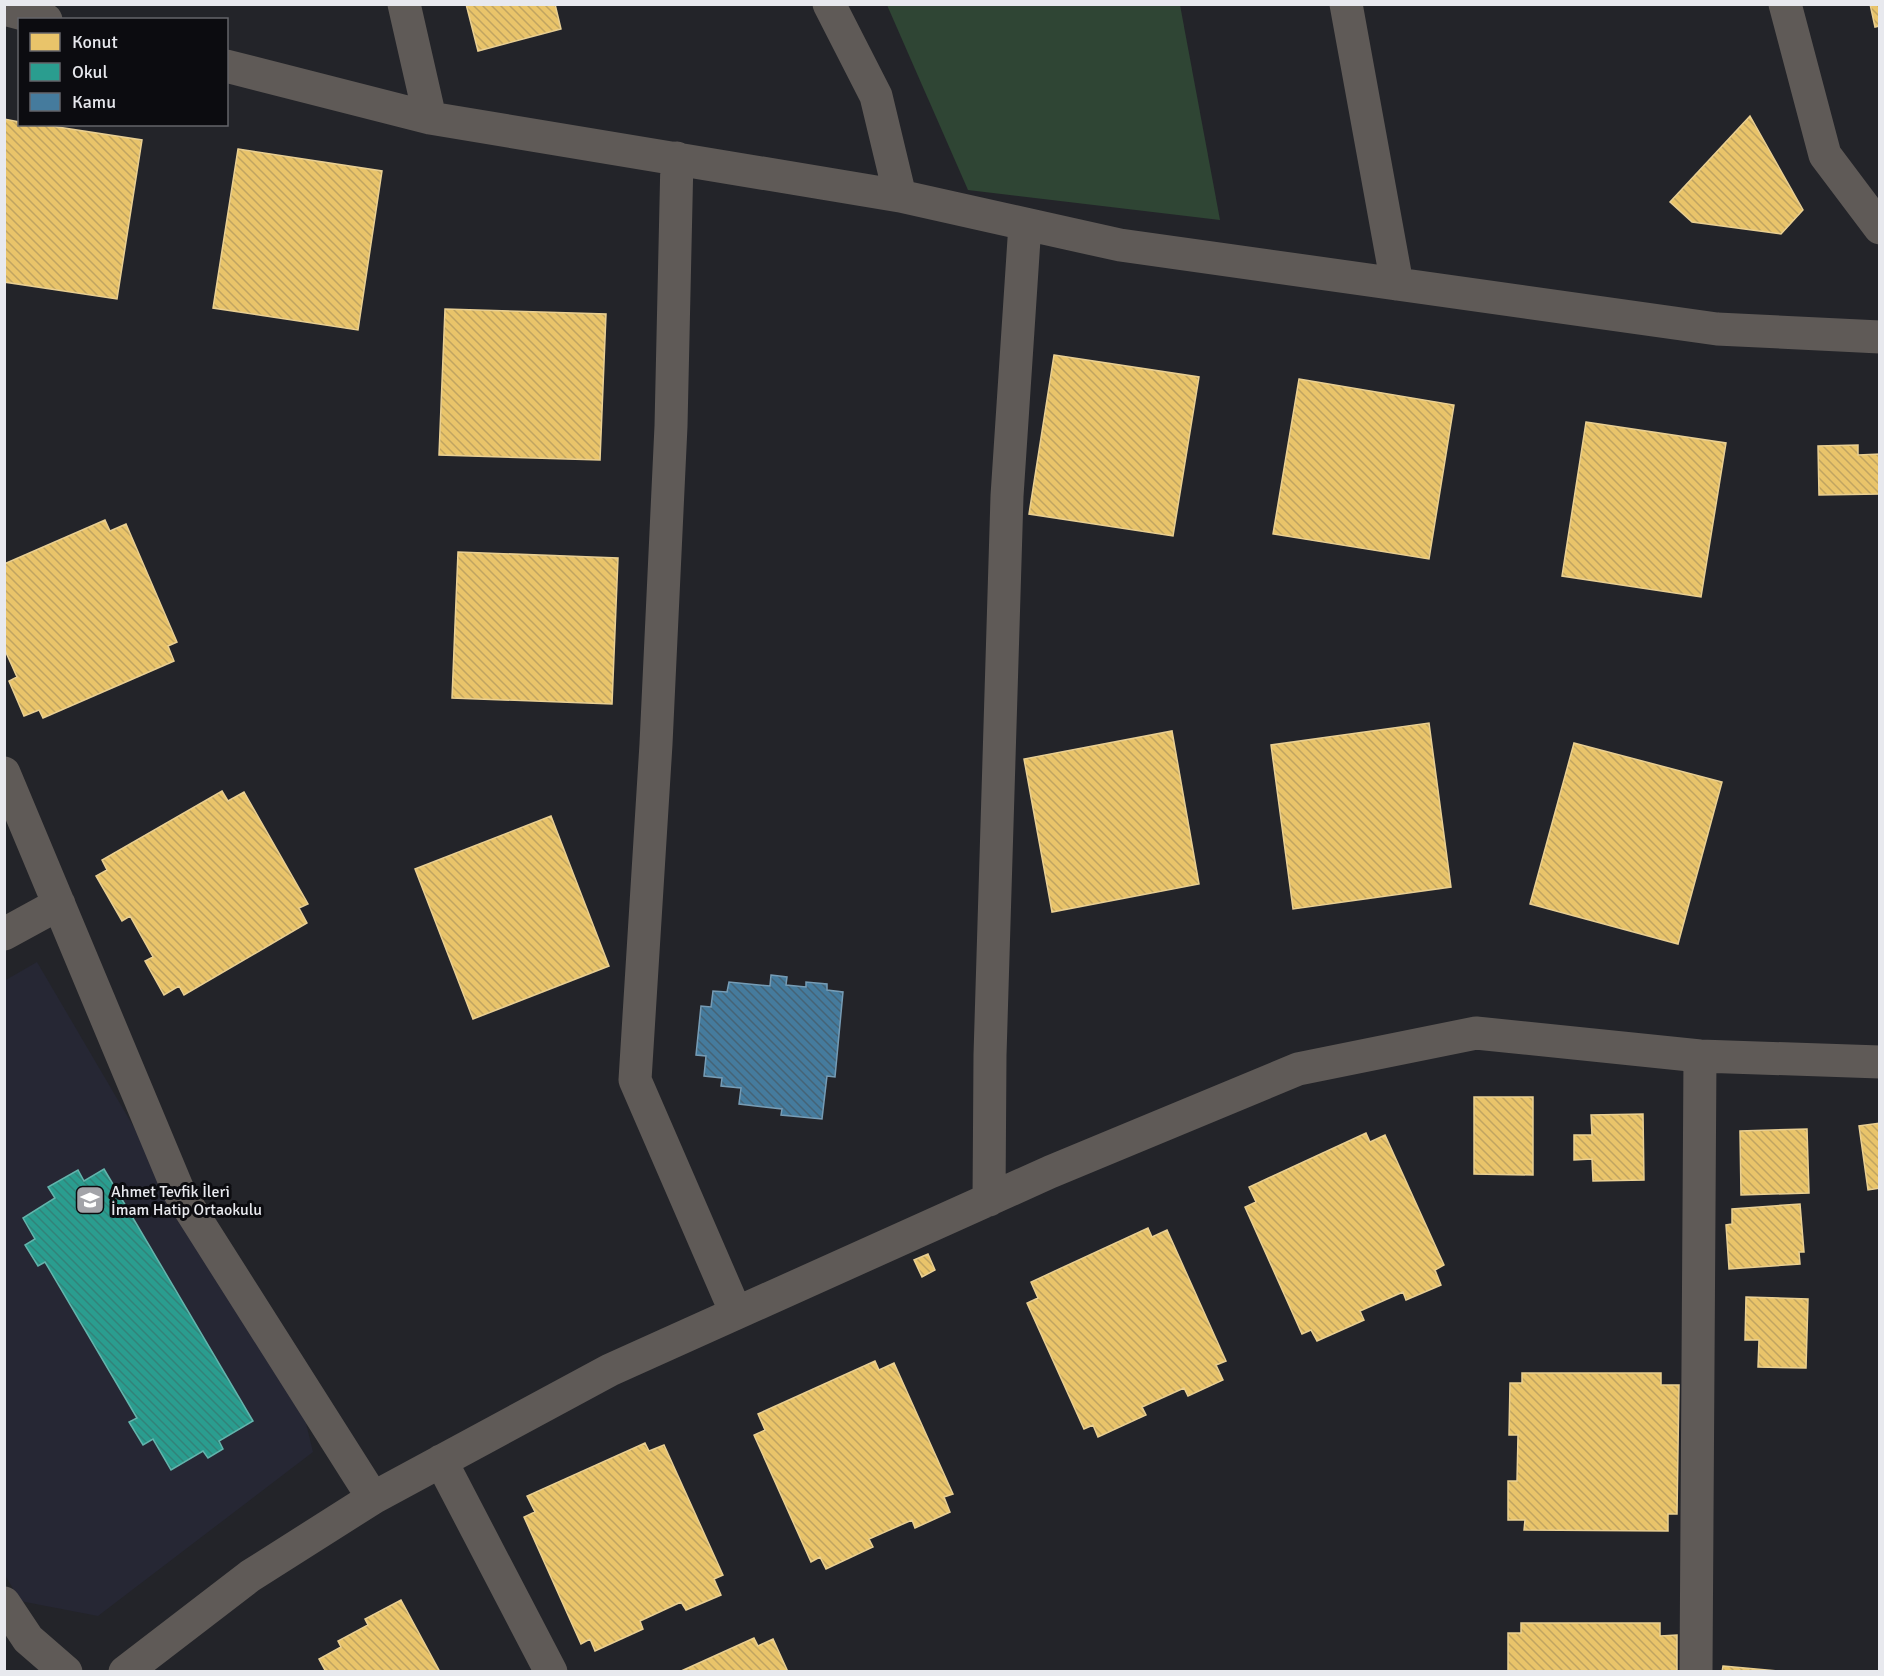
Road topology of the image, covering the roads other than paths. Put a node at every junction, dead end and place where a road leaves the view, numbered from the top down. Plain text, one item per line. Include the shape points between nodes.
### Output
1 (404, 4) edge
2 (829, 4) edge
3 (1346, 4) edge
4 (1785, 4) edge
5 (4, 9) edge
6 (38, 18) edge
7 (228, 67) edge
8 (430, 118) junction
9 (677, 158) junction
10 (900, 196) junction
11 (1025, 224) junction
12 (1880, 228) edge
13 (1397, 284) junction
14 (1880, 338) edge
15 (4, 773) edge
16 (59, 904) junction
17 (4, 934) edge
18 (1700, 1056) junction
19 (1880, 1062) edge
20 (989, 1200) junction
21 (736, 1313) junction
22 (441, 1461) junction
23 (373, 1498) junction
24 (4, 1603) edge
25 (66, 1671) edge
26 (125, 1671) edge
27 (551, 1671) edge
28 (1696, 1671) edge

1 - 8 street
2 - 10 street via 876,96
3 - 13 street
4 - 12 street via 1825,155
5 - 6 street
7 - 8 street
8 - 9 street
9 - 10 street
9 - 21 street via 669,473 635,1080
10 - 11 street
11 - 13 street via 1120,245
11 - 20 street via 1006,508
13 - 14 street via 1717,329
15 - 16 street
16 - 17 street
16 - 23 street via 179,1192
18 - 19 street
18 - 20 street via 1476,1033 1431,1042 1298,1069
18 - 28 street
20 - 21 street
21 - 22 street via 610,1370
22 - 23 street
22 - 27 street
23 - 26 street via 250,1576
24 - 25 street via 28,1639

